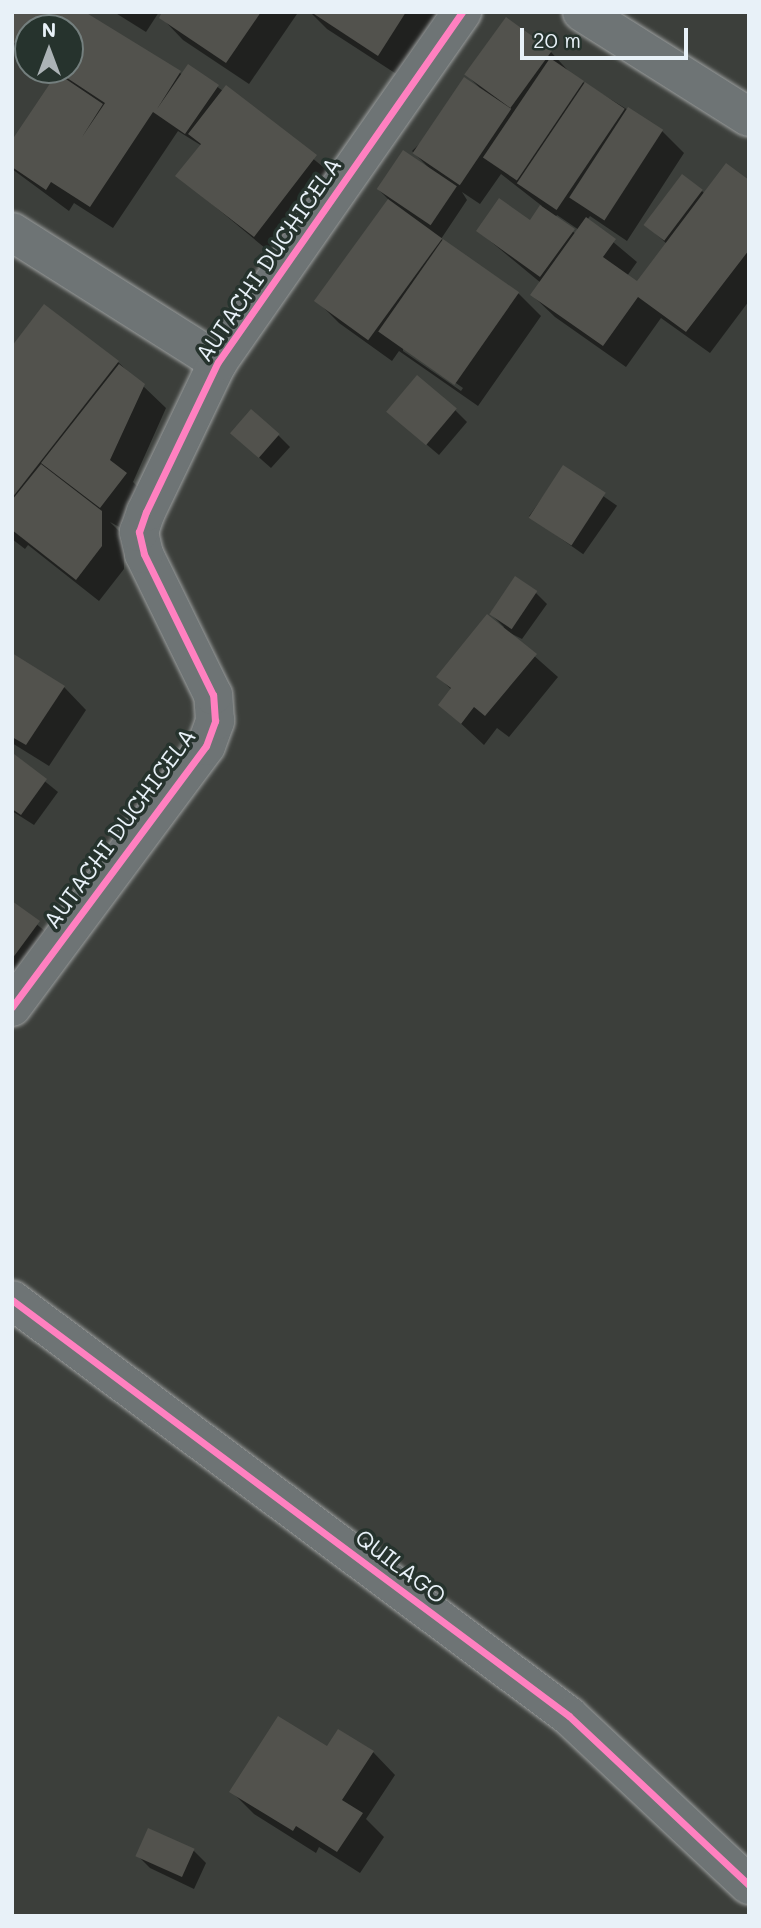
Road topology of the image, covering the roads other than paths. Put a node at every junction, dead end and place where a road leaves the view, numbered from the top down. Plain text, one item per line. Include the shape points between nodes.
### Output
1 (462, 12) edge
2 (582, 12) edge
3 (749, 117) edge
4 (12, 232) edge
5 (218, 362) junction
6 (12, 1007) edge
7 (12, 1300) edge
8 (749, 1885) edge

1 - 5 street, AUTACHI DUCHICELA
2 - 3 street
4 - 5 street
5 - 6 street, AUTACHI DUCHICELA via 139,532 144,554 213,695 215,721 206,746
7 - 8 street, QUILAGO via 569,1716

